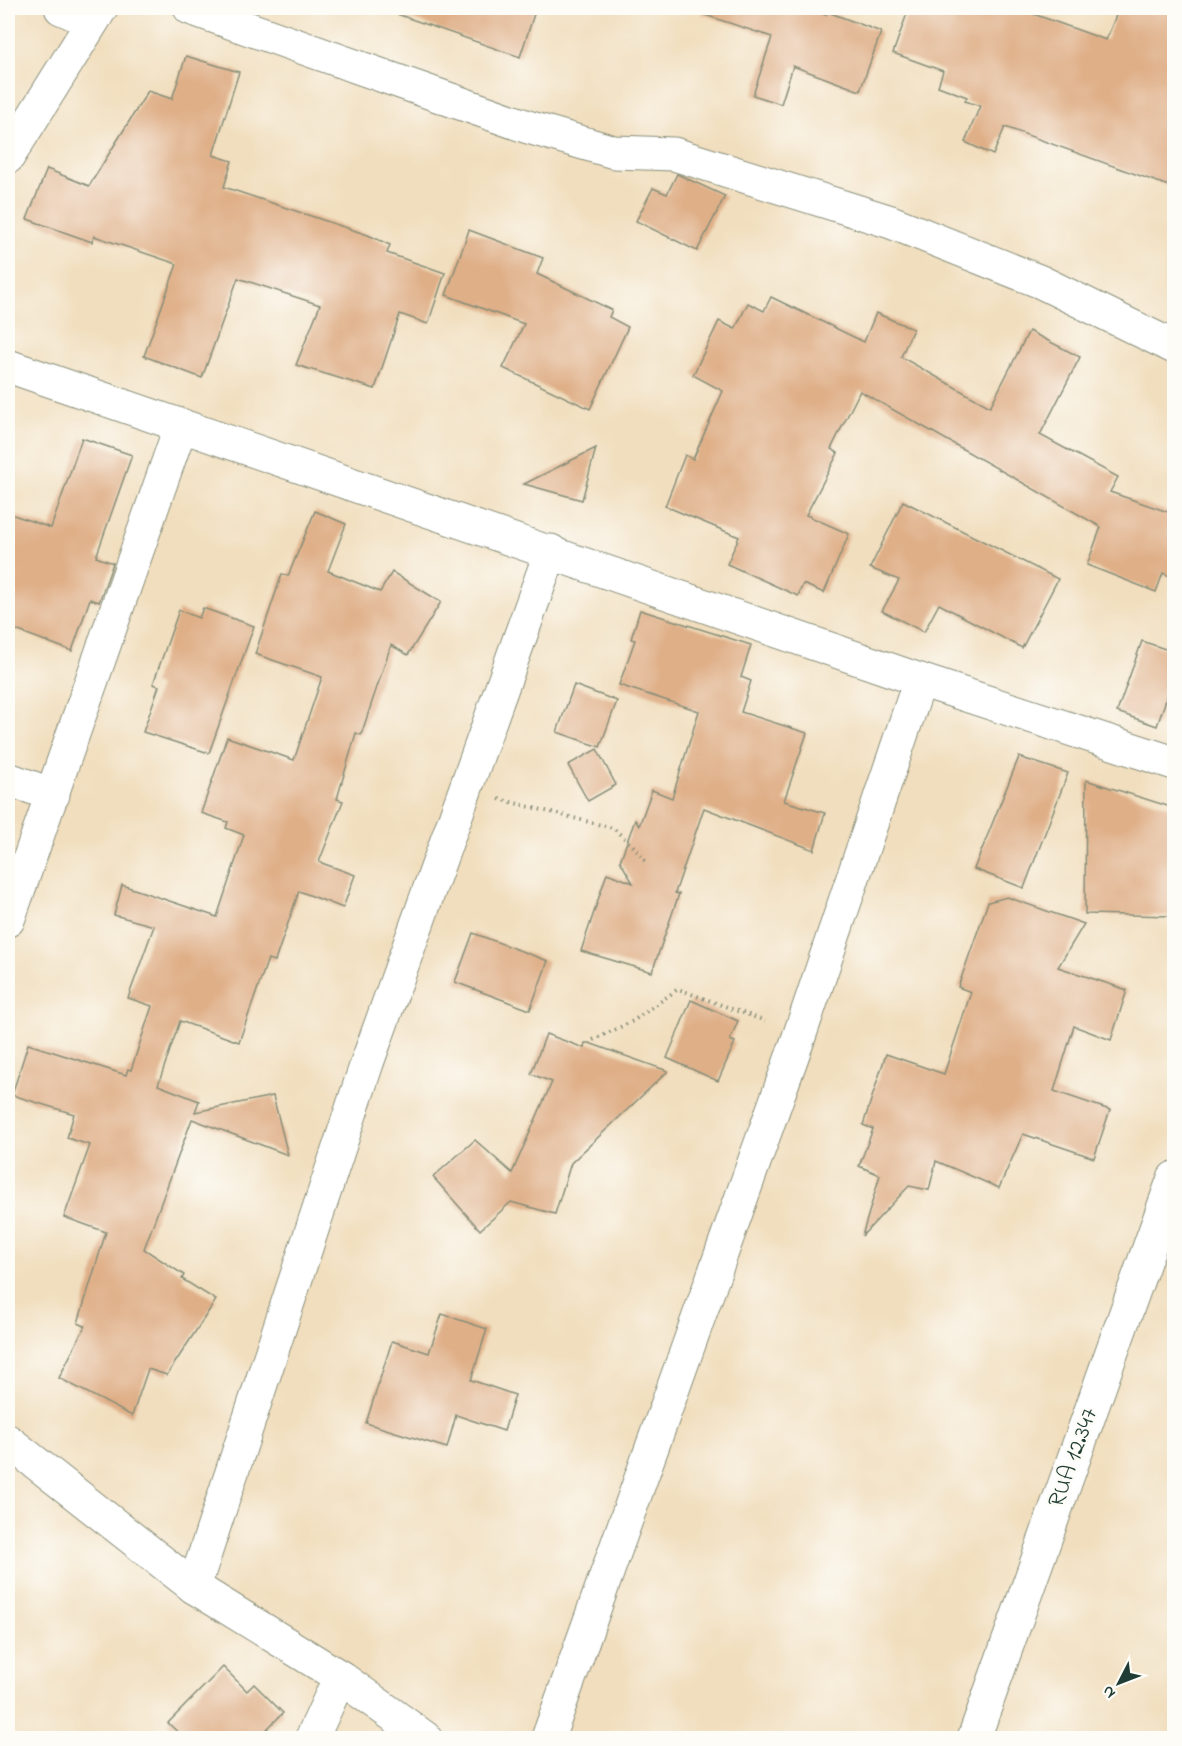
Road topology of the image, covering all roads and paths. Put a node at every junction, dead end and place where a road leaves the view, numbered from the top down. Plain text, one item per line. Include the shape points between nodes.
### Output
1 (61, 8) edge
2 (190, 8) edge
3 (96, 14) edge
4 (8, 157) edge
5 (1174, 347) edge
6 (8, 366) edge
7 (181, 425) junction
8 (551, 551) junction
9 (920, 680) junction
10 (1174, 763) edge
11 (8, 778) edge
12 (466, 791) junction
13 (53, 795) junction
14 (645, 861) dead end
15 (8, 920) edge
16 (800, 1034) junction
17 (593, 1040) dead end
18 (1174, 1178) edge
19 (8, 1441) edge
20 (194, 1587) junction
21 (340, 1677) junction
22 (312, 1738) edge
23 (425, 1738) edge
24 (548, 1738) edge
25 (974, 1738) edge

1 - 3 street
2 - 5 street via 528,127 614,152 674,154 891,222 1041,282
3 - 4 street
6 - 7 street
7 - 8 street
7 - 13 street
8 - 9 street
8 - 12 street
9 - 10 street
9 - 16 street
11 - 13 street
12 - 14 path via 613,828
12 - 20 street via 367,1064
13 - 15 street
16 - 17 path via 678,989 633,1021
16 - 24 street
18 - 25 street, RUA 12.347
19 - 20 street
20 - 21 street
21 - 22 street
21 - 23 street

